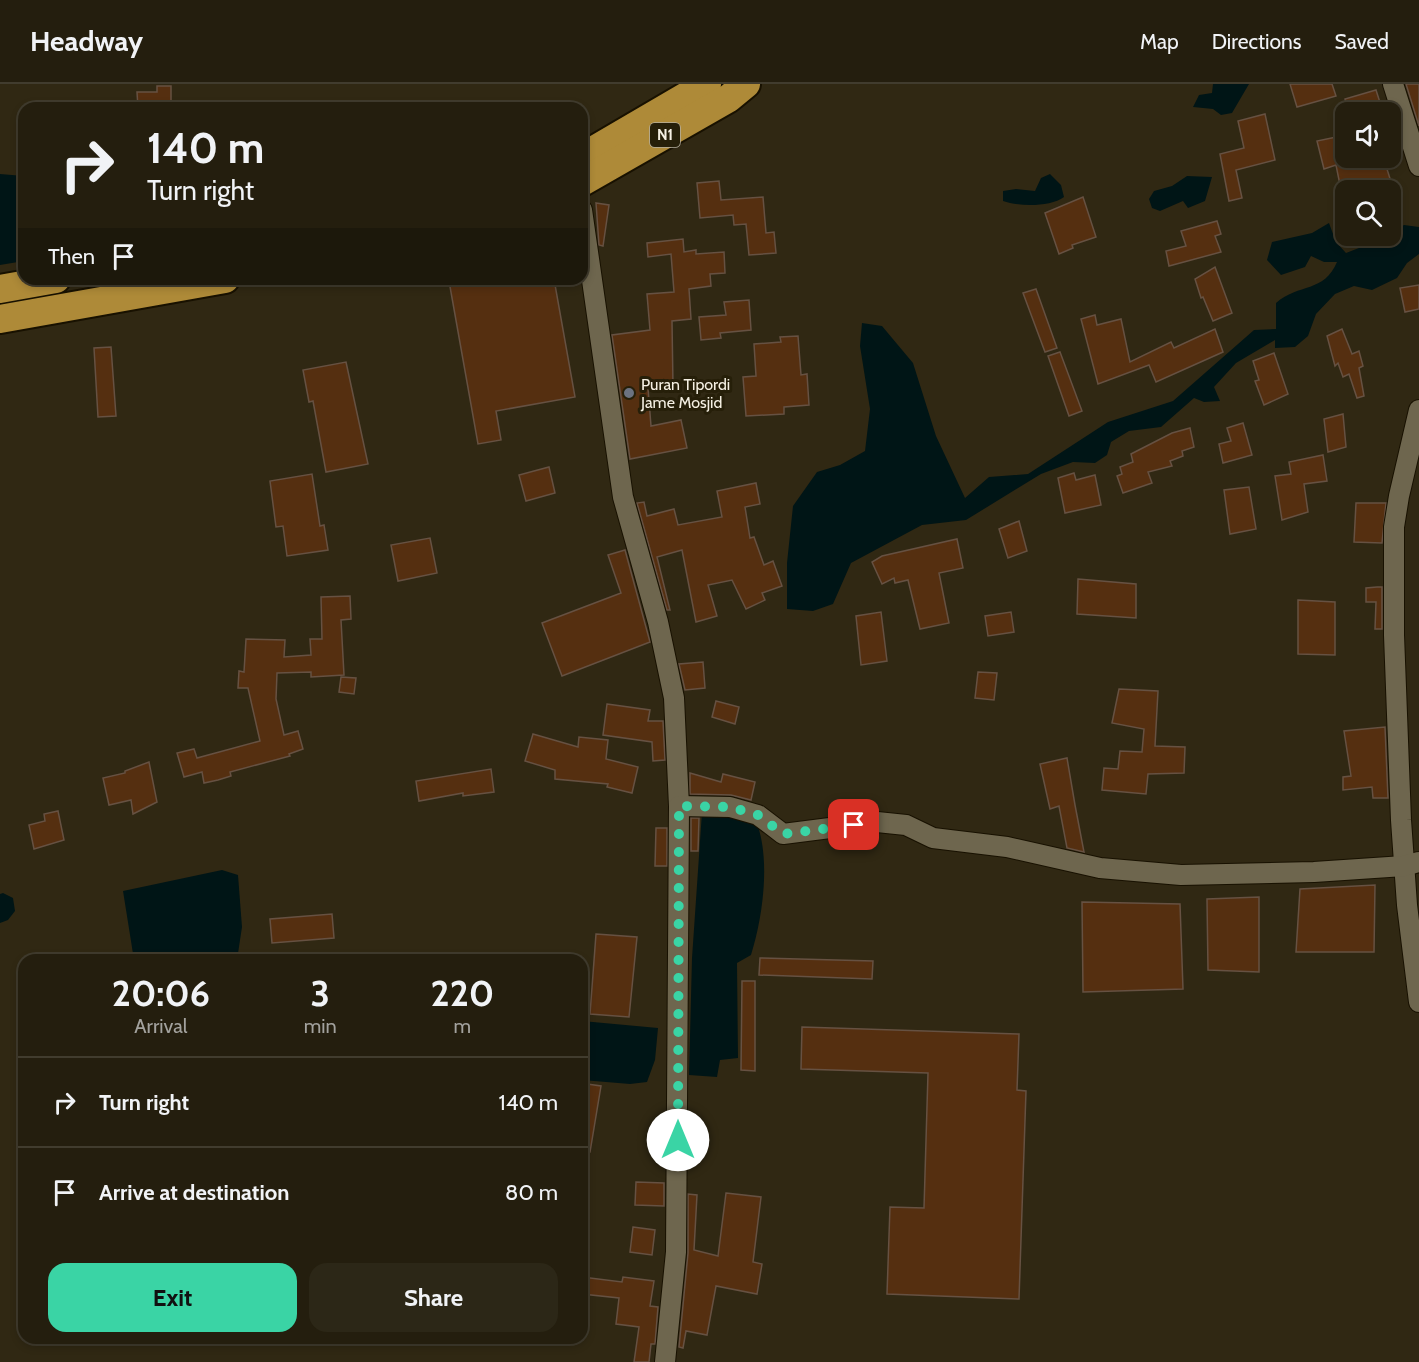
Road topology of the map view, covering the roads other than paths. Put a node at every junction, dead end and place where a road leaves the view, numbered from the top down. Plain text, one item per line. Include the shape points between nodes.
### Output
1 (707, 84) edge
2 (746, 84) edge
3 (1393, 84) edge
4 (1419, 166) edge
5 (588, 167) edge
6 (588, 168) edge
7 (588, 252) edge
8 (22, 285) edge
9 (191, 285) edge
10 (0, 289) edge
11 (0, 319) edge
12 (1419, 410) edge
13 (679, 806) junction
14 (1412, 864) edge
15 (1419, 1002) edge
16 (665, 1362) edge

1 - 5 highway, N1
2 - 6 highway, N1 via 729,98
3 - 4 street
7 - 13 street via 623,497 674,698
8 - 10 highway
9 - 11 highway
12 - 14 street via 1394,527 1395,725
13 - 14 street via 730,807 758,815 783,834 877,822 906,825 933,838 1007,847 1100,868 1181,875 1314,872
13 - 16 street via 676,1252
14 - 15 street

